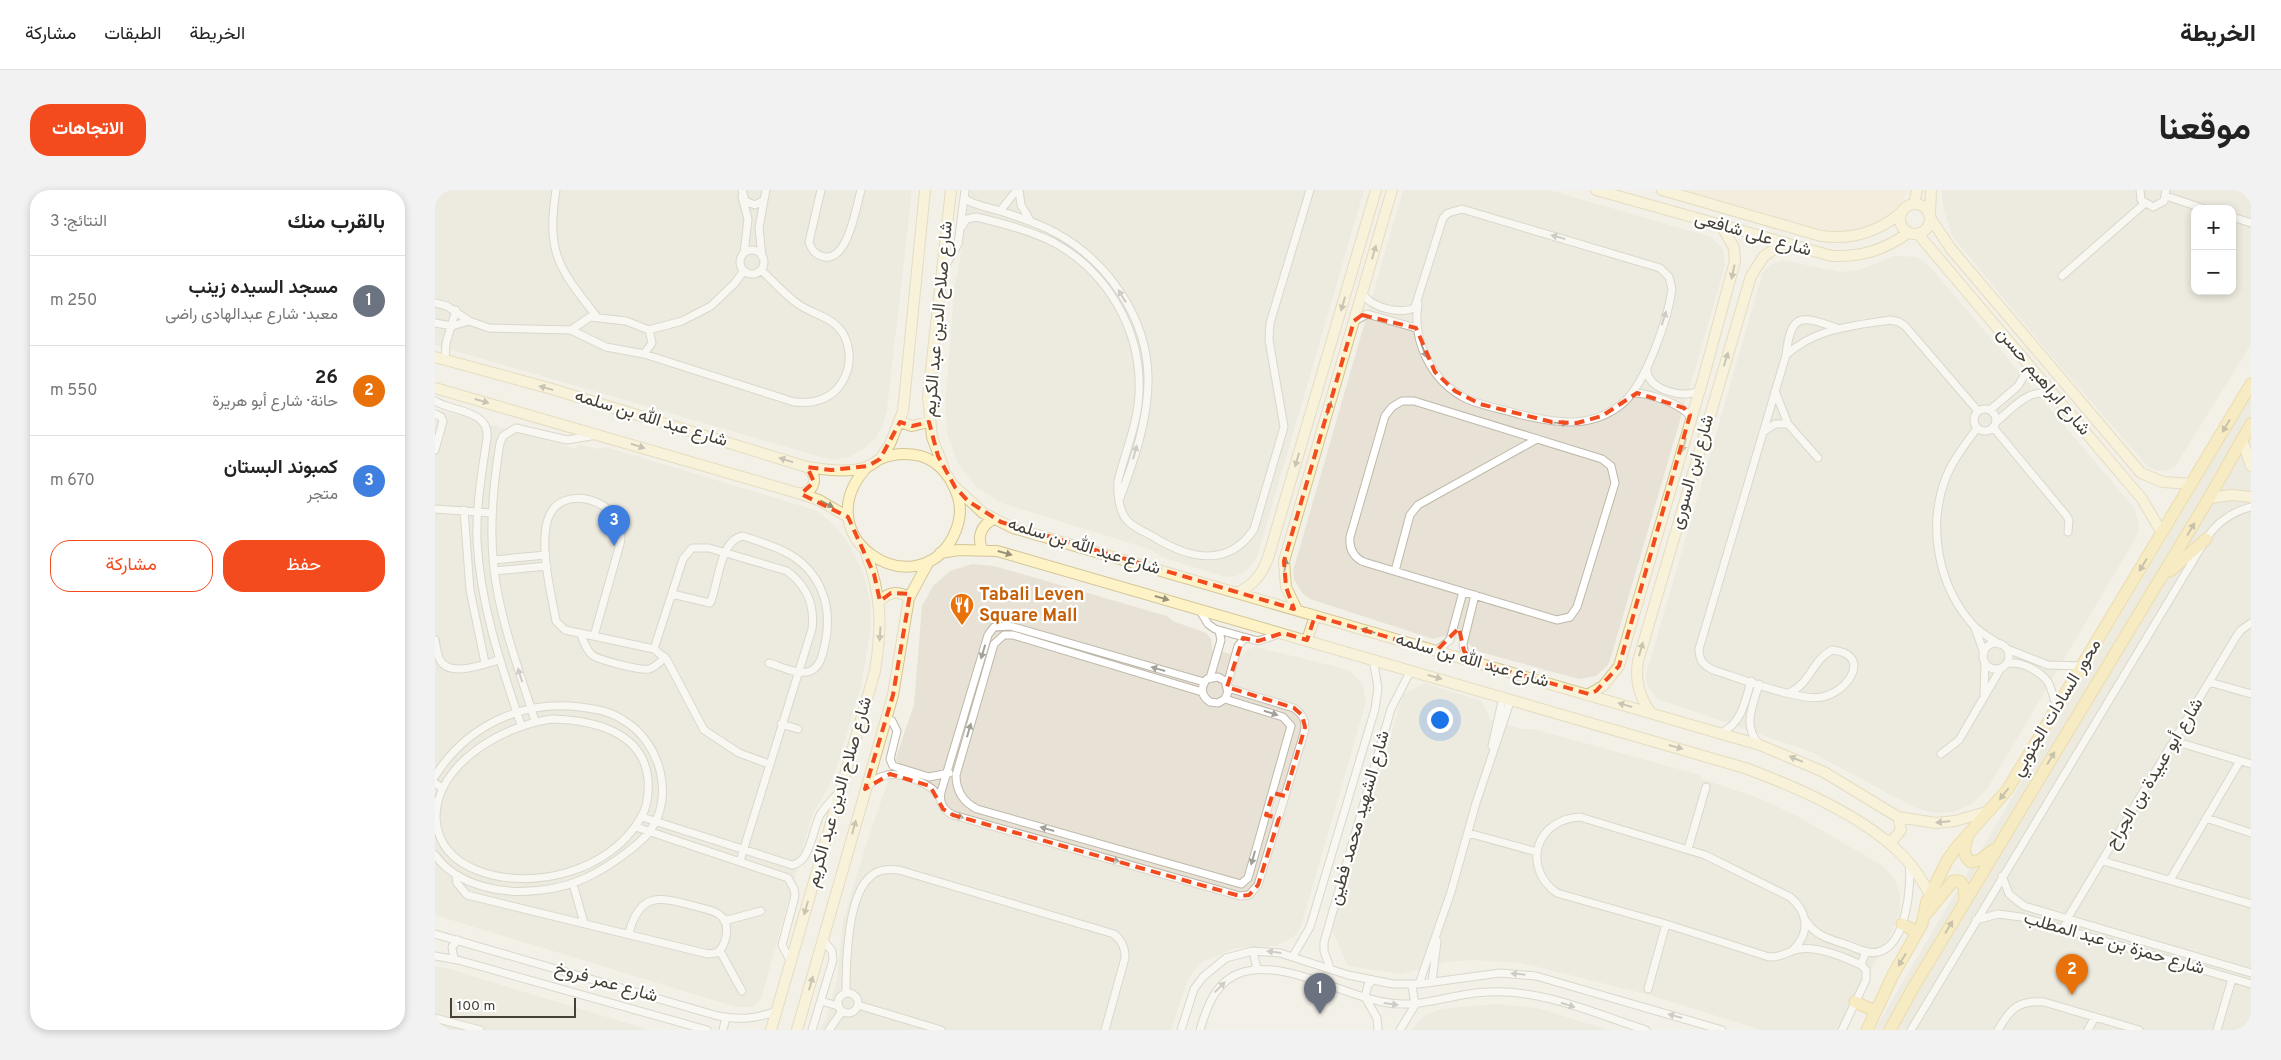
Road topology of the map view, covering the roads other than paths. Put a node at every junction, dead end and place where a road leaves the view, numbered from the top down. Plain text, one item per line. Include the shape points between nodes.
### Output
1 (557, 190) edge
2 (766, 190) edge
3 (821, 190) edge
4 (861, 190) edge
5 (925, 190) edge
6 (951, 190) edge
7 (965, 190) edge
8 (1018, 190) edge
9 (1309, 190) edge
10 (1376, 190) edge
11 (1393, 190) edge
12 (1596, 190) edge
13 (1662, 190) edge
14 (1917, 190) edge
15 (1931, 190) edge
16 (2140, 190) edge
17 (742, 193) edge
18 (2166, 193) edge
19 (964, 198) junction
20 (764, 200) junction
21 (1914, 204) junction
22 (2144, 204) junction
23 (2195, 205) edge
24 (985, 207) junction
25 (1000, 211) junction
26 (1902, 212) junction
27 (1930, 216) junction
28 (1019, 217) junction
29 (983, 218) junction
30 (2236, 218) edge
31 (1030, 221) junction
32 (2251, 223) edge
33 (1722, 227) junction
34 (1016, 228) junction
35 (960, 229) junction
36 (1913, 233) junction
37 (1784, 243) junction
38 (744, 253) junction
39 (762, 257) junction
40 (761, 270) junction
41 (743, 271) junction
42 (941, 272) junction
43 (2062, 276) dead end
44 (1363, 293) junction
45 (435, 303) edge
46 (1418, 304) junction
47 (456, 310) junction
48 (1397, 310) junction
49 (597, 317) junction
50 (469, 321) junction
51 (1354, 321) junction
52 (1394, 321) junction
53 (435, 323) edge
54 (452, 326) junction
55 (1416, 328) junction
56 (1838, 328) junction
57 (571, 330) junction
58 (649, 330) junction
59 (644, 354) junction
60 (1786, 355) junction
61 (2041, 356) junction
62 (440, 358) edge
63 (2030, 366) junction
64 (1647, 370) junction
65 (1705, 372) junction
66 (1721, 376) junction
67 (2251, 384) edge
68 (435, 388) edge
69 (1700, 390) junction
70 (1775, 390) junction
71 (1143, 392) junction
72 (1632, 393) junction
73 (2053, 394) junction
74 (435, 401) edge
75 (1990, 410) junction
76 (1978, 411) junction
77 (435, 414) edge
78 (1691, 419) junction
79 (900, 422) junction
80 (929, 422) junction
81 (1787, 424) junction
82 (2251, 424) edge
83 (1995, 425) junction
84 (1977, 428) junction
85 (1763, 432) junction
86 (601, 434) junction
87 (1537, 439) junction
88 (2242, 439) junction
89 (435, 450) edge
90 (1818, 458) dead end
91 (880, 459) junction
92 (2251, 462) edge
93 (868, 466) junction
94 (807, 467) junction
95 (947, 474) junction
96 (2191, 484) junction
97 (955, 487) junction
98 (2251, 492) edge
99 (801, 494) junction
100 (2232, 495) junction
101 (2251, 497) edge
102 (2209, 498) junction
103 (2251, 508) edge
104 (435, 509) edge
105 (464, 510) junction
106 (478, 512) junction
107 (492, 513) junction
108 (848, 517) junction
109 (994, 519) junction
110 (2068, 532) dead end
111 (2162, 533) junction
112 (1656, 539) junction
113 (2206, 539) junction
114 (1672, 544) junction
115 (982, 550) junction
116 (866, 552) junction
117 (725, 553) junction
118 (940, 553) junction
119 (546, 555) junction
120 (493, 560) junction
121 (929, 561) junction
122 (547, 566) junction
123 (494, 571) junction
124 (1395, 572) junction
125 (2161, 578) junction
126 (1463, 592) junction
127 (1237, 593) junction
128 (672, 594) junction
129 (1475, 596) junction
130 (909, 598) junction
131 (880, 602) junction
132 (1199, 608) junction
133 (1297, 610) junction
134 (1315, 616) junction
135 (2251, 623) edge
136 (1975, 628) junction
137 (1219, 631) junction
138 (1283, 633) junction
139 (581, 634) junction
140 (594, 636) junction
141 (1245, 638) junction
142 (435, 640) edge
143 (1307, 640) junction
144 (1999, 644) junction
145 (1062, 645) junction
146 (654, 648) junction
147 (2007, 649) junction
148 (1436, 650) junction
149 (665, 657) junction
150 (1984, 657) junction
151 (499, 660) junction
152 (1373, 660) junction
153 (1473, 661) junction
154 (485, 663) junction
155 (769, 663) dead end
156 (2003, 666) junction
157 (2082, 666) junction
158 (1411, 670) junction
159 (799, 671) junction
160 (1207, 680) junction
161 (1751, 681) junction
162 (2209, 682) junction
163 (1759, 684) junction
164 (1228, 686) junction
165 (1202, 692) junction
166 (1789, 693) junction
167 (1589, 694) junction
168 (2251, 694) edge
169 (1983, 697) junction
170 (1507, 698) junction
171 (1225, 699) junction
172 (531, 708) junction
173 (2057, 708) junction
174 (517, 712) junction
175 (1650, 712) junction
176 (885, 718) junction
177 (535, 721) junction
178 (781, 724) junction
179 (521, 725) junction
180 (798, 729) dead end
181 (1721, 733) junction
182 (2174, 741) junction
183 (1760, 745) junction
184 (1941, 754) dead end
185 (2240, 760) junction
186 (769, 764) junction
187 (891, 764) junction
188 (2251, 764) edge
189 (947, 772) junction
190 (889, 775) junction
191 (956, 775) junction
192 (435, 776) edge
193 (435, 783) edge
194 (1705, 787) dead end
195 (441, 788) junction
196 (865, 789) junction
197 (840, 790) junction
198 (1273, 793) junction
199 (1285, 796) junction
200 (940, 798) junction
201 (436, 800) edge
202 (1990, 811) junction
203 (1266, 814) junction
204 (1898, 817) junction
205 (642, 818) junction
206 (1279, 818) junction
207 (2206, 818) junction
208 (654, 823) junction
209 (635, 827) junction
210 (649, 832) junction
211 (1468, 833) junction
212 (2251, 833) edge
213 (1969, 835) junction
214 (1078, 838) junction
215 (1886, 841) junction
216 (1998, 845) junction
217 (1075, 849) junction
218 (1688, 849) junction
219 (743, 851) junction
220 (1537, 852) junction
221 (435, 855) edge
222 (740, 861) junction
223 (2103, 861) junction
224 (1909, 863) junction
225 (455, 875) junction
226 (2002, 876) junction
227 (2170, 880) junction
228 (573, 884) junction
229 (1930, 894) junction
230 (1965, 902) junction
231 (2251, 904) edge
232 (761, 911) dead end
233 (1925, 915) junction
234 (2067, 919) junction
235 (1976, 920) junction
236 (725, 921) junction
237 (1806, 922) junction
238 (584, 923) junction
239 (1666, 924) junction
240 (1902, 924) junction
241 (2064, 930) junction
242 (1917, 932) junction
243 (629, 933) junction
244 (435, 934) edge
245 (1437, 935) junction
246 (458, 940) junction
247 (823, 940) junction
248 (1793, 950) junction
249 (720, 951) junction
250 (1253, 951) junction
251 (1866, 951) junction
252 (435, 956) edge
253 (1293, 956) junction
254 (454, 959) junction
255 (791, 962) junction
256 (1861, 965) junction
257 (1331, 968) junction
258 (1257, 970) junction
259 (2251, 973) edge
260 (2232, 979) junction
261 (1372, 981) junction
262 (1432, 982) junction
263 (1415, 984) junction
264 (2251, 984) edge
265 (1647, 989) dead end
266 (824, 990) junction
267 (742, 991) dead end
268 (843, 994) junction
269 (1365, 997) junction
270 (821, 1001) junction
271 (1855, 1002) junction
272 (858, 1004) junction
273 (1415, 1005) junction
274 (840, 1009) junction
275 (777, 1011) junction
276 (1875, 1011) junction
277 (726, 1017) junction
278 (2095, 1017) junction
279 (435, 1018) edge
280 (481, 1030) edge
281 (707, 1030) edge
282 (723, 1030) edge
283 (771, 1030) edge
284 (797, 1030) edge
285 (812, 1030) edge
286 (829, 1030) edge
287 (941, 1030) edge
288 (1105, 1030) edge
289 (1181, 1030) edge
290 (1200, 1030) edge
291 (1379, 1030) edge
292 (1400, 1030) edge
293 (1646, 1030) edge
294 (1722, 1030) edge
295 (1842, 1030) edge
296 (1867, 1030) edge
297 (1890, 1030) edge
298 (1911, 1030) edge
299 (1998, 1030) edge
300 (2088, 1030) edge
301 (2139, 1030) edge
302 (2217, 1030) edge

1 - 49 street via 551,227 558,261
2 - 20 street
3 - 4 street via 809,242 815,252 826,257 842,250
5 - 79 main road, شارع صلاح الدين عبد الكريم
6 - 42 main road, شارع صلاح الدين عبد الكريم
7 - 19 street
8 - 25 street
8 - 31 street via 1021,205
9 - 71 street via 1269,323 1284,427 1254,529 1235,550 1222,555 1192,554 1163,544 1131,524 1123,515 1118,482
10 -> 127 main road via 1268,558 1260,576
44 -> 11 main road
12 - 33 main road, شارع على شافعى
13 - 26 main road, شارع على شافعى via 1835,238 1865,234
14 - 21 main road
15 - 27 main road
16 - 22 street
17 - 20 street via 749,204 760,204
17 - 38 street via 748,225
18 - 22 street via 2157,207
18 - 23 street
19 - 24 street
19 - 35 street
20 - 39 street via 759,228
21 - 26 main road
21 - 27 main road via 1923,206
22 - 43 street
24 - 25 street
24 - 29 street
25 - 28 street
26 - 36 main road via 1901,223
27 - 36 main road via 1927,229
27 - 61 main road, شارع ابراهيم حسن via 1951,249
28 - 31 street
28 - 34 street
29 - 34 street
29 - 35 street via 972,217
30 - 32 street
71 -> 31 street via 1147,364 1141,337 1117,287 1079,247
33 - 37 main road, شارع على شافعى
33 -> 65 main road, شارع ابن السورى via 1734,248 1735,260
34 - 71 street via 1065,249 1110,291 1125,318 1135,348
35 - 42 street via 957,249
36 - 37 main road, شارع على شافعى via 1880,249 1849,256 1825,255
36 - 63 main road, شارع ابراهيم حسن
66 -> 37 main road, شارع ابن السورى via 1751,276 1764,256
38 - 39 street via 754,251
38 - 41 street via 740,260
39 - 40 street
40 - 41 street via 753,274
40 - 59 street via 791,299 828,319 845,336 850,360 847,372 843,382 827,398 817,402 794,402
41 - 58 street via 711,306 683,321
42 - 80 main road, شارع صلاح الدين عبد الكريم via 928,397
44 - 48 street via 1371,303
44 - 51 main road
45 - 47 street
46 - 48 street via 1407,311
46 - 55 street
64 -> 46 street via 1671,295 1671,282 1665,271 1470,210 1455,209 1443,218
47 - 50 street
47 - 54 street
48 - 52 street
49 - 57 street via 583,320
49 - 58 street via 627,321
50 - 54 street
50 - 57 street via 500,330
51 - 52 street via 1367,314
133 -> 51 main road via 1286,587 1284,561
52 - 55 street
53 - 54 street
54 - 62 street
55 -> 72 street via 1427,360 1435,372 1455,391 1480,404 1552,422 1577,423 1602,416
56 - 60 street via 1810,337
56 - 60 street via 1811,318 1798,322 1789,333
56 - 76 street via 1890,320 1899,322
57 - 59 street via 606,347
58 - 59 street via 652,343
60 - 70 street
61 - 63 main road
61 - 96 main road, شارع ابراهيم حسن via 2141,473 2163,482
94 -> 62 main road, شارع عبد الله بن سلمه
63 - 73 main road, شارع ابراهيم حسن
63 - 75 street via 2018,386
64 - 69 street via 1648,379 1655,386 1687,395
64 - 72 street
65 - 66 main road
65 - 69 main road, شارع ابن السورى
66 - 114 main road, شارع ابن السورى
67 -> 96 main road, محور السادات الجنوبي
68 -> 86 main road, شارع عبد الله بن سلمه
69 - 78 main road, شارع ابن السورى
70 - 81 street
70 - 85 street
72 - 78 street via 1642,393 1684,408
73 - 83 street via 2037,392 2027,396
73 - 111 main road, شارع ابراهيم حسن via 2146,504
74 - 106 street via 479,417 487,426
75 - 76 street
75 - 83 street via 1994,413
76 - 84 street via 1974,419
77 - 89 street via 443,422
78 -> 112 main road, شارع ابن السورى
79 - 80 main road via 912,426
79 - 91 main road, شارع صلاح الدين عبد الكريم
80 - 95 main road, شارع صلاح الدين عبد الكريم via 938,456
81 - 85 street via 1775,424
81 - 90 street
82 - 88 main road, محور السادات الجنوبي
83 - 84 street via 1987,431
83 - 110 street via 2066,515
84 - 136 street via 1945,480 1937,526 1943,572 1951,593
85 - 161 street via 1699,649 1699,658 1704,665
86 -> 99 main road, شارع عبد الله بن سلمه
86 - 107 street via 567,440 523,428 508,430 499,443
87 - 124 street via 1415,508
87 - 124 street via 1414,401 1403,401 1392,407 1385,416 1350,542 1352,552 1359,560
87 - 129 street via 1602,459 1614,472 1615,483 1576,610 1566,619 1557,620
88 - 92 main road
88 - 102 main road, محور السادات الجنوبي
91 - 93 main road
91 - 95 main road via 894,454 923,457
93 - 94 main road, شارع عبد الله بن سلمه via 831,470
93 - 108 main road via 851,489
94 - 99 main road via 814,482 808,492
95 - 97 main road
96 - 111 main road, محور السادات الجنوبي
97 - 109 main road, شارع عبد الله بن سلمه via 968,501
97 - 118 main road via 959,501 958,522 950,542
98 - 100 main road via 2238,491
99 -> 108 main road, شارع عبد الله بن سلمه via 819,500
100 - 101 main road
100 - 102 main road
125 -> 102 main road, محور السادات الجنوبي
103 - 113 street via 2223,520
104 - 105 street
105 - 106 street
105 - 154 street via 469,590
106 - 107 street
106 - 151 street via 481,573
107 - 120 street
108 - 116 main road via 851,530
109 - 115 main road via 981,530
109 - 127 main road, شارع عبد الله بن سلمه via 1013,528
111 -> 157 main road, محور السادات الجنوبي
112 - 114 main road
112 - 167 main road, شارع ابن السورى via 1619,666 1610,680
113 - 125 main road
113 - 226 street
175 -> 114 main road, شارع ابن السورى via 1639,692 1636,671
115 - 118 main road, شارع عبد الله بن سلمه
115 -> 132 main road, شارع عبد الله بن سلمه via 997,551
116 - 121 main road via 877,560 903,567
116 - 131 main road, شارع صلاح الدين عبد الكريم
117 - 128 street via 701,546 692,548 683,559
117 - 128 street via 710,603
117 - 159 street via 787,571 804,587 813,618
117 - 159 street via 728,544 743,536 795,558 818,584 825,600 828,634 820,662 807,672
118 - 121 main road
119 - 120 street
119 - 122 street
119 - 140 street via 549,518 557,504 578,497 612,511 617,517 621,538
120 - 123 street
121 - 130 main road, شارع صلاح الدين عبد الكريم
122 - 123 street
122 - 139 street via 556,621 565,630
172 -> 123 street via 510,645
124 - 126 street
216 -> 125 main road, محور السادات الجنوبي
126 - 129 street
126 - 148 street via 1450,640
127 - 133 main road, شارع عبد الله بن سلمه
128 - 146 street
129 - 153 street via 1463,644 1464,651
130 - 131 main road via 901,593 891,593
130 - 176 main road, شارع صلاح الدين عبد الكريم via 897,676
131 -> 197 main road, شارع صلاح الدين عبد الكريم via 881,630 875,671
132 - 137 street via 1208,624
132 - 138 main road, شارع عبد الله بن سلمه
133 - 134 main road, شارع عبد الله بن سلمه
134 - 143 main road
148 -> 134 main road, شارع عبد الله بن سلمه
135 - 162 street, شارع أبو عبيدة بن الجراح via 2236,637
136 - 144 street
136 - 150 street
137 - 141 street
137 - 160 street via 1220,645
138 - 141 street via 1258,641
138 - 143 main road, شارع عبد الله بن سلمه
139 - 140 street
139 - 149 street via 593,656 649,669
140 - 146 street
141 - 164 street via 1238,646
142 - 154 street via 440,659 450,668
143 - 152 main road, شارع عبد الله بن سلمه
144 - 147 street
144 - 150 street via 1989,645
160 -> 145 street
145 - 165 street
145 -> 189 street via 1010,626 991,630
191 -> 145 street via 996,640 1008,634
146 - 149 street
147 - 156 street via 2008,660
147 - 157 street via 2048,664
148 - 153 main road, شارع عبد الله بن سلمه
149 - 186 street via 704,730 739,753
150 - 156 street via 1989,667
150 - 169 street
151 - 154 street
151 - 174 street
152 - 158 main road, شارع عبد الله بن سلمه
152 - 253 street, شارع الشهيد محمد فطين via 1378,688 1375,708 1310,927
153 - 167 main road, شارع عبد الله بن سلمه
155 - 159 street
156 - 169 street
156 - 173 street via 2021,664 2041,676 2048,682
157 - 173 main road, محور السادات الجنوبي
158 -> 170 main road, شارع عبد الله بن سلمه
158 - 257 street, شارع الشهيد محمد فطين via 1391,708 1324,942 1326,960
159 - 178 street
160 - 164 street via 1222,679
160 - 165 street
161 - 163 street
161 - 181 street via 1741,715 1733,726
162 - 168 street
162 - 182 street, شارع أبو عبيدة بن الجراح
163 - 166 street
163 - 183 street via 1749,725
164 - 171 street
164 - 199 street via 1293,708 1302,715 1305,727
165 - 171 street via 1210,702 1218,703
166 - 166 street via 1813,698 1833,693 1851,679 1853,664 1849,656 1832,650 1817,661 1804,684
175 -> 167 main road, شارع عبد الله بن سلمه
169 - 184 street via 1959,740
170 - 211 street via 1495,724 1492,753
170 -> 215 main road, شارع عبد الله بن سلمه via 1745,768 1805,792
171 -> 198 street via 1290,722 1291,730
172 - 174 street
172 - 177 street
172 - 208 street via 561,705 593,709 620,718 637,732 649,744 661,775 660,808
173 -> 202 main road, محور السادات الجنوبي via 2008,789
174 - 179 street
174 - 192 street via 477,730 459,744
175 - 181 main road, شارع عبد الله بن سلمه
176 - 187 street via 895,724 897,731
176 - 196 main road, شارع صلاح الدين عبد الكريم
177 - 179 street
177 - 205 street via 571,719 623,735 634,746 647,773 647,803
178 - 180 street
178 - 186 street
179 - 195 street via 476,749
181 - 183 main road, شارع عبد الله بن سلمه
182 - 185 street
182 - 223 street, شارع أبو عبيدة بن الجراح
204 -> 183 main road, شارع عبد الله بن سلمه via 1824,772
185 - 188 street
185 - 207 street
186 - 219 street
187 - 189 street via 929,776
187 - 190 street via 886,769
189 - 191 street
189 - 200 street
190 - 196 street
190 - 200 street via 926,784
214 -> 191 street via 971,806 961,796
193 - 195 street
194 - 218 street
195 - 201 street
247 -> 196 main road, شارع صلاح الدين عبد الكريم
197 - 219 street via 820,815 801,862 785,865
197 -> 255 main road, شارع صلاح الدين عبد الكريم
198 - 199 street
198 - 203 street
199 - 206 street
200 -> 217 street via 943,809 953,815
201 - 209 street via 440,837 454,858 486,873 509,878 541,878 579,868 600,858
202 -> 204 main road, شارع عبد الله بن سلمه via 1936,823
202 - 213 main road, محور السادات الجنوبي
203 - 206 street
203 -> 214 street via 1247,878 1241,884
204 - 215 main road via 1901,823 1898,836
205 - 208 street
205 - 209 street
217 -> 206 street via 1245,897 1258,885
207 - 212 street
207 - 227 street
208 - 210 street
208 - 219 street
209 - 210 street
210 - 222 street
210 - 228 street via 614,862
211 - 220 street
211 - 245 street
213 - 216 main road via 1964,850 1971,862 1979,860
213 - 229 main road, محور السادات الجنوبي via 1947,861
214 - 217 street
215 - 224 main road, شارع عبد الله بن سلمه
216 - 230 main road, محور السادات الجنوبي
218 - 220 street via 1580,816 1556,822 1540,840
218 - 237 street via 1790,897 1803,912
219 - 222 street
220 - 239 street via 1540,876 1557,894
221 - 225 street
222 - 255 street via 783,875 791,882 795,896 783,945
223 - 227 street
223 - 234 street, شارع أبو عبيدة بن الجراح
224 - 229 main road, شارع عبد الله بن سلمه
224 - 240 street via 1909,899
225 - 228 street via 481,885 513,891 547,890
225 - 238 street via 467,895
226 - 234 street, شارع حمزة بن عبد المطلب via 2004,886 2015,901
226 - 235 street
227 - 231 street
228 - 238 street
229 - 233 main road, محور السادات الجنوبي
230 - 233 main road via 1964,888 1960,881 1953,881
297 -> 230 main road, محور السادات الجنوبي
232 - 236 street
233 - 242 main road, محور السادات الجنوبي
234 - 241 street, شارع أبو عبيدة بن الجراح
234 - 259 street, شارع حمزة بن عبد المطلب
235 - 241 street, شارع حمزة بن عبد المطلب via 1998,914 2010,915
235 - 298 street
236 - 243 street via 714,912 664,898 642,907 633,919
236 - 249 street via 726,937
237 - 248 street via 1803,938
237 - 251 street via 1817,934
238 - 243 street
239 - 248 street via 1769,958 1777,958
239 - 265 street
240 - 242 main road
240 - 251 street via 1885,949 1878,953
241 - 260 street, شارع حمزة بن عبد المطلب
242 -> 276 main road, محور السادات الجنوبي
243 - 249 street via 708,954
244 - 246 street, شارع عمر فروخ
245 - 262 street
245 - 263 street
246 - 254 street via 451,950
246 - 277 street, شارع عمر فروخ
247 - 266 street via 833,956
284 -> 247 main road, شارع صلاح الدين عبد الكريم
248 - 256 street via 1819,950
249 - 267 street
253 -> 250 street
250 - 258 street
250 - 289 street via 1226,958 1203,977 1194,989
251 - 256 street
252 - 254 street, شارع عمر فروخ
253 - 257 street
254 - 281 street, شارع عمر فروخ
255 - 275 main road, شارع صلاح الدين عبد الكريم
256 - 271 street via 1867,977
257 - 261 street
258 - 269 street via 1294,975
290 -> 258 street via 1206,1007 1215,992 1241,972
260 - 264 street, شارع حمزة بن عبد المطلب
260 - 302 street
261 - 263 street
261 - 269 street
262 - 263 street
294 -> 262 street via 1535,976 1500,973
263 - 273 street
266 - 268 street
266 - 270 street
268 - 272 street via 854,994
268 - 274 street
268 - 288 street via 849,928 863,885 878,871 899,870 1114,934 1121,940 1125,958
269 -> 273 street
269 - 291 street via 1377,1018
270 - 274 street
270 - 285 street
271 - 276 main road
271 - 295 street
272 - 274 street via 850,1013
272 - 287 street
273 - 292 street
273 -> 293 street via 1467,994 1508,992 1548,999
274 - 286 street
275 - 277 street, شارع عمر فروخ via 757,1019
275 - 283 main road, شارع صلاح الدين عبد الكريم
276 - 296 main road, محور السادات الجنوبي
277 - 282 street
278 - 299 street via 2031,1001 2019,1004 2009,1012
278 - 300 street
278 - 301 street
279 - 280 street

